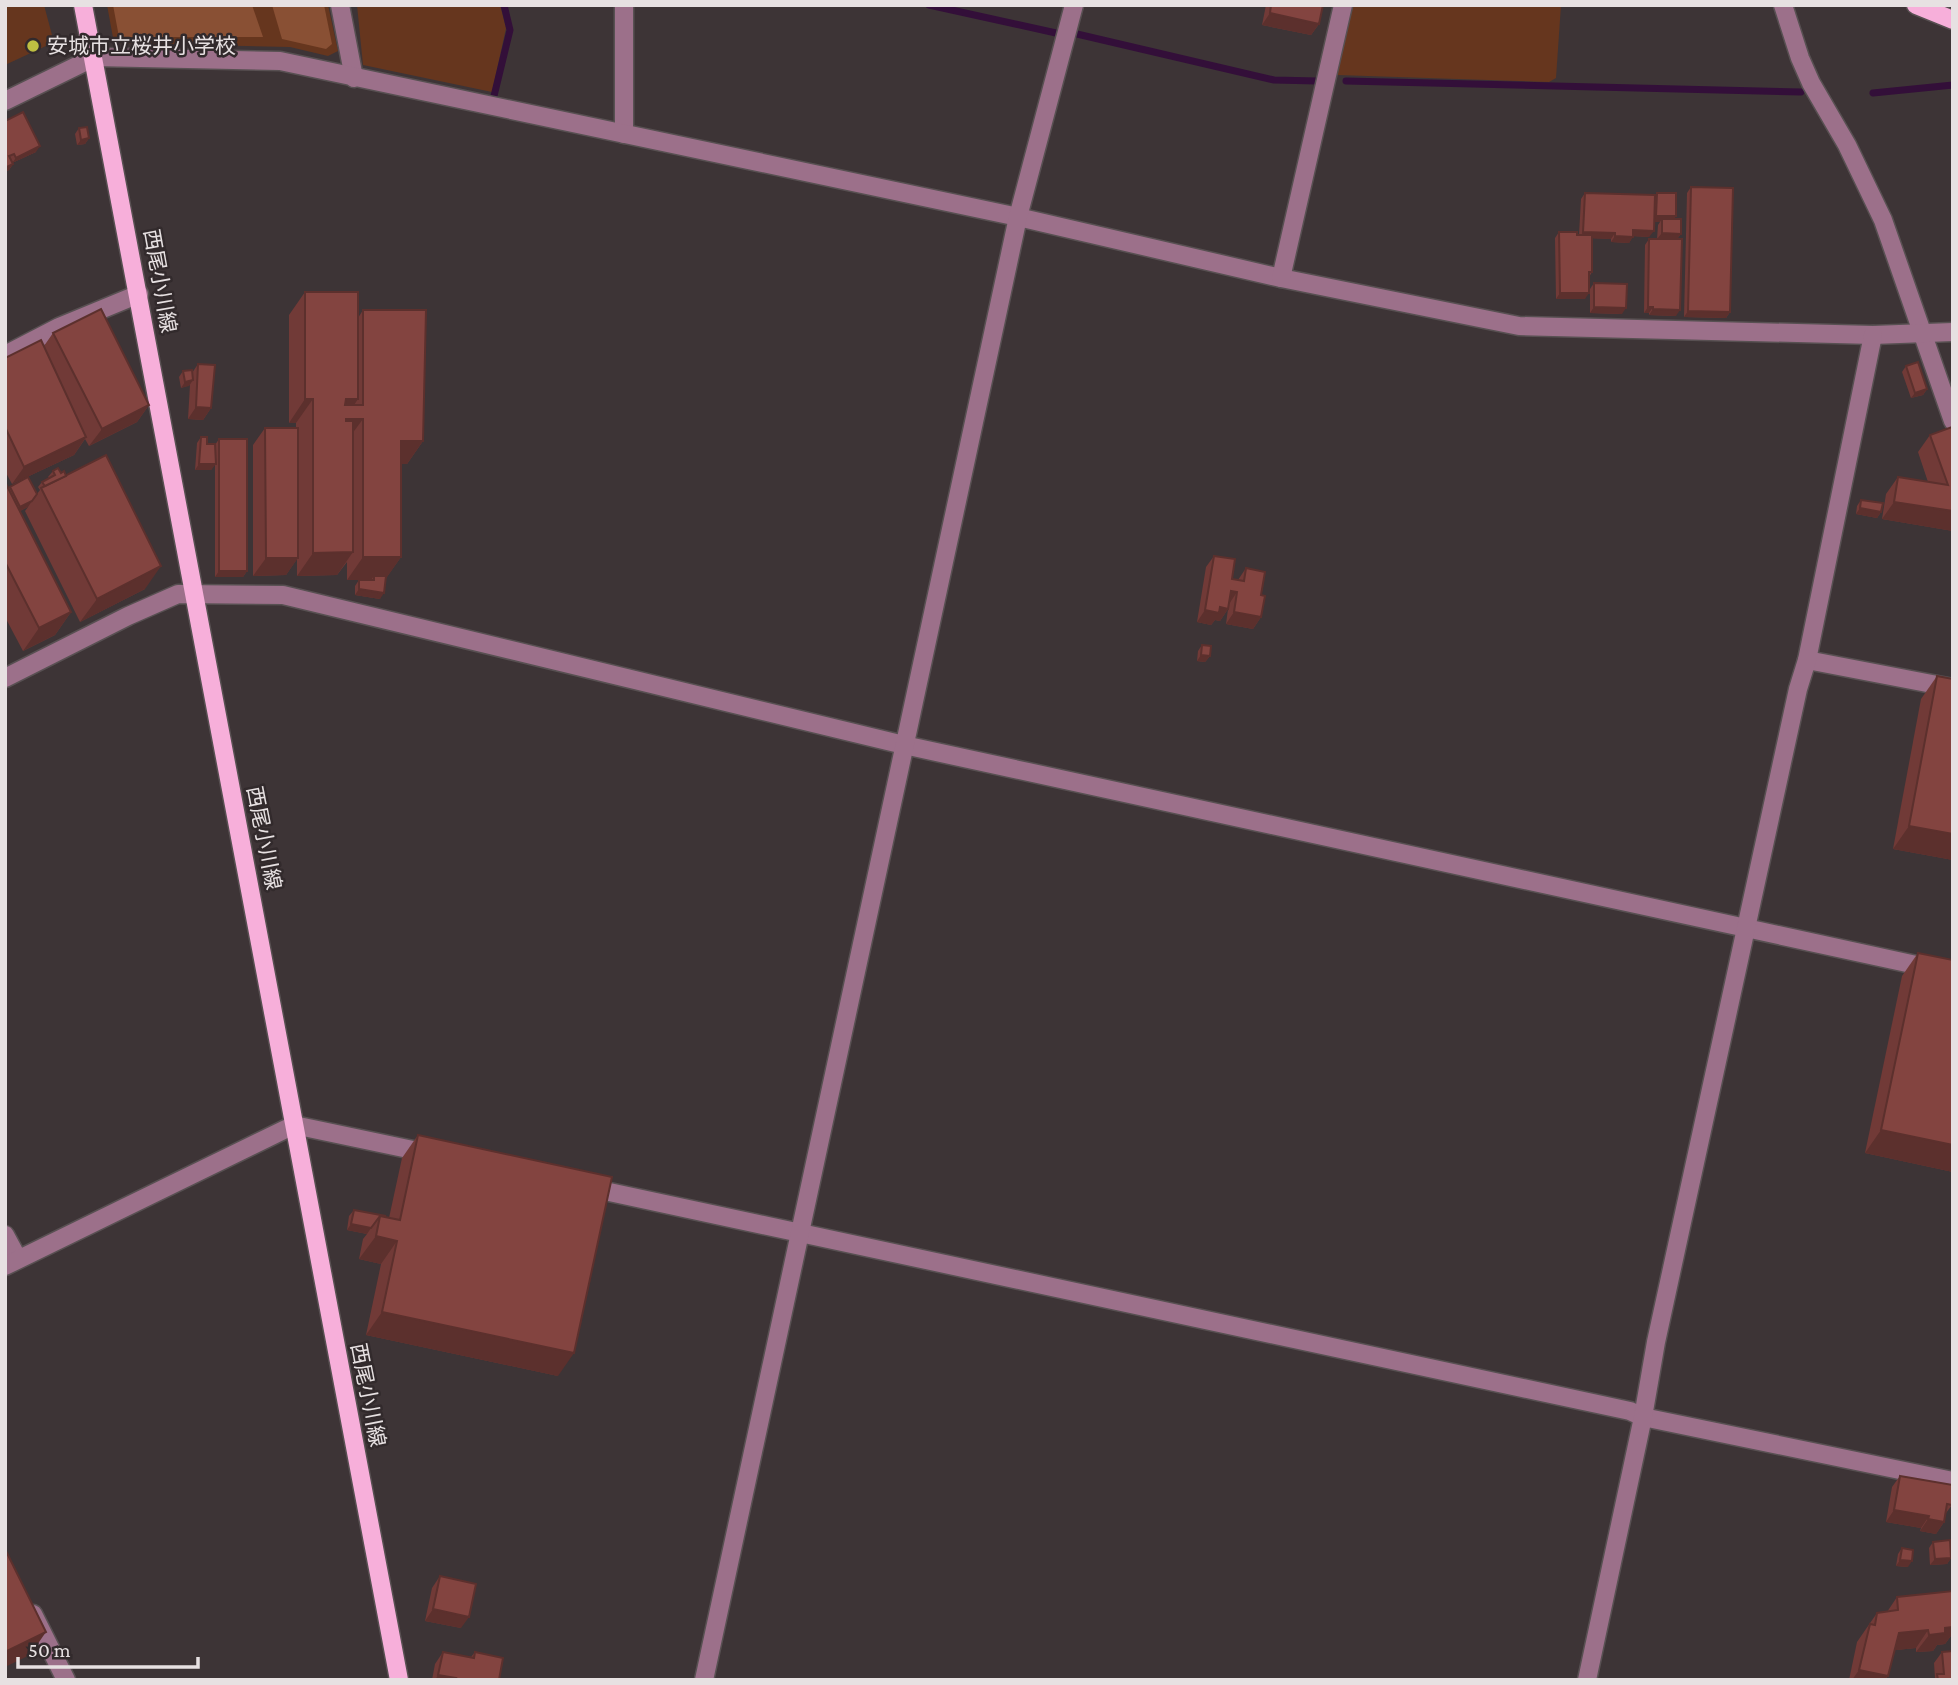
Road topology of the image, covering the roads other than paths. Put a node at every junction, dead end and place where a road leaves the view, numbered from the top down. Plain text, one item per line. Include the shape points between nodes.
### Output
1 (83, 5) edge
2 (340, 5) edge
3 (624, 5) edge
4 (1074, 5) edge
5 (1343, 5) edge
6 (1783, 5) edge
7 (1916, 5) edge
8 (1953, 20) edge
9 (95, 57) junction
10 (354, 78) junction
11 (5, 101) edge
12 (624, 134) junction
13 (1018, 217) junction
14 (1281, 278) junction
15 (139, 294) junction
16 (1953, 332) edge
17 (1873, 335) junction
18 (1923, 335) junction
19 (5, 355) edge
20 (1953, 421) edge
21 (194, 593) junction
22 (1807, 660) junction
23 (5, 678) edge
24 (1953, 688) edge
25 (904, 745) junction
26 (1747, 929) junction
27 (1953, 974) edge
28 (295, 1125) junction
29 (446, 1157) edge
30 (568, 1183) edge
31 (799, 1231) junction
32 (5, 1235) edge
33 (11, 1262) edge
34 (1643, 1417) junction
35 (1953, 1481) edge
36 (23, 1595) edge
37 (66, 1680) edge
38 (399, 1680) edge
39 (704, 1680) edge
40 (1587, 1680) edge

1 - 9 main road, 西尾小川線
2 - 10 street
3 - 12 street
4 - 13 street
5 - 14 street
6 - 18 street via 1811,83 1883,220
7 - 8 main road
9 - 10 street via 280,61
9 - 11 street
9 - 15 main road, 西尾小川線
10 - 12 street
12 - 13 street
13 - 14 street
13 - 25 street
14 - 17 street via 1519,326
15 - 19 street
15 - 21 main road, 西尾小川線
16 - 18 street
17 - 18 street
17 - 22 street
18 - 20 street
21 - 23 street via 178,594 128,616
21 - 25 street via 283,595
21 - 28 main road, 西尾小川線
22 - 24 street
22 - 26 street
25 - 26 street
25 - 31 street
26 - 27 street
26 - 34 street
28 - 29 street
28 - 33 street
28 - 38 main road, 西尾小川線
30 - 31 street
31 - 34 street
31 - 39 street
32 - 33 street
34 - 35 street
34 - 40 street
36 - 37 street

